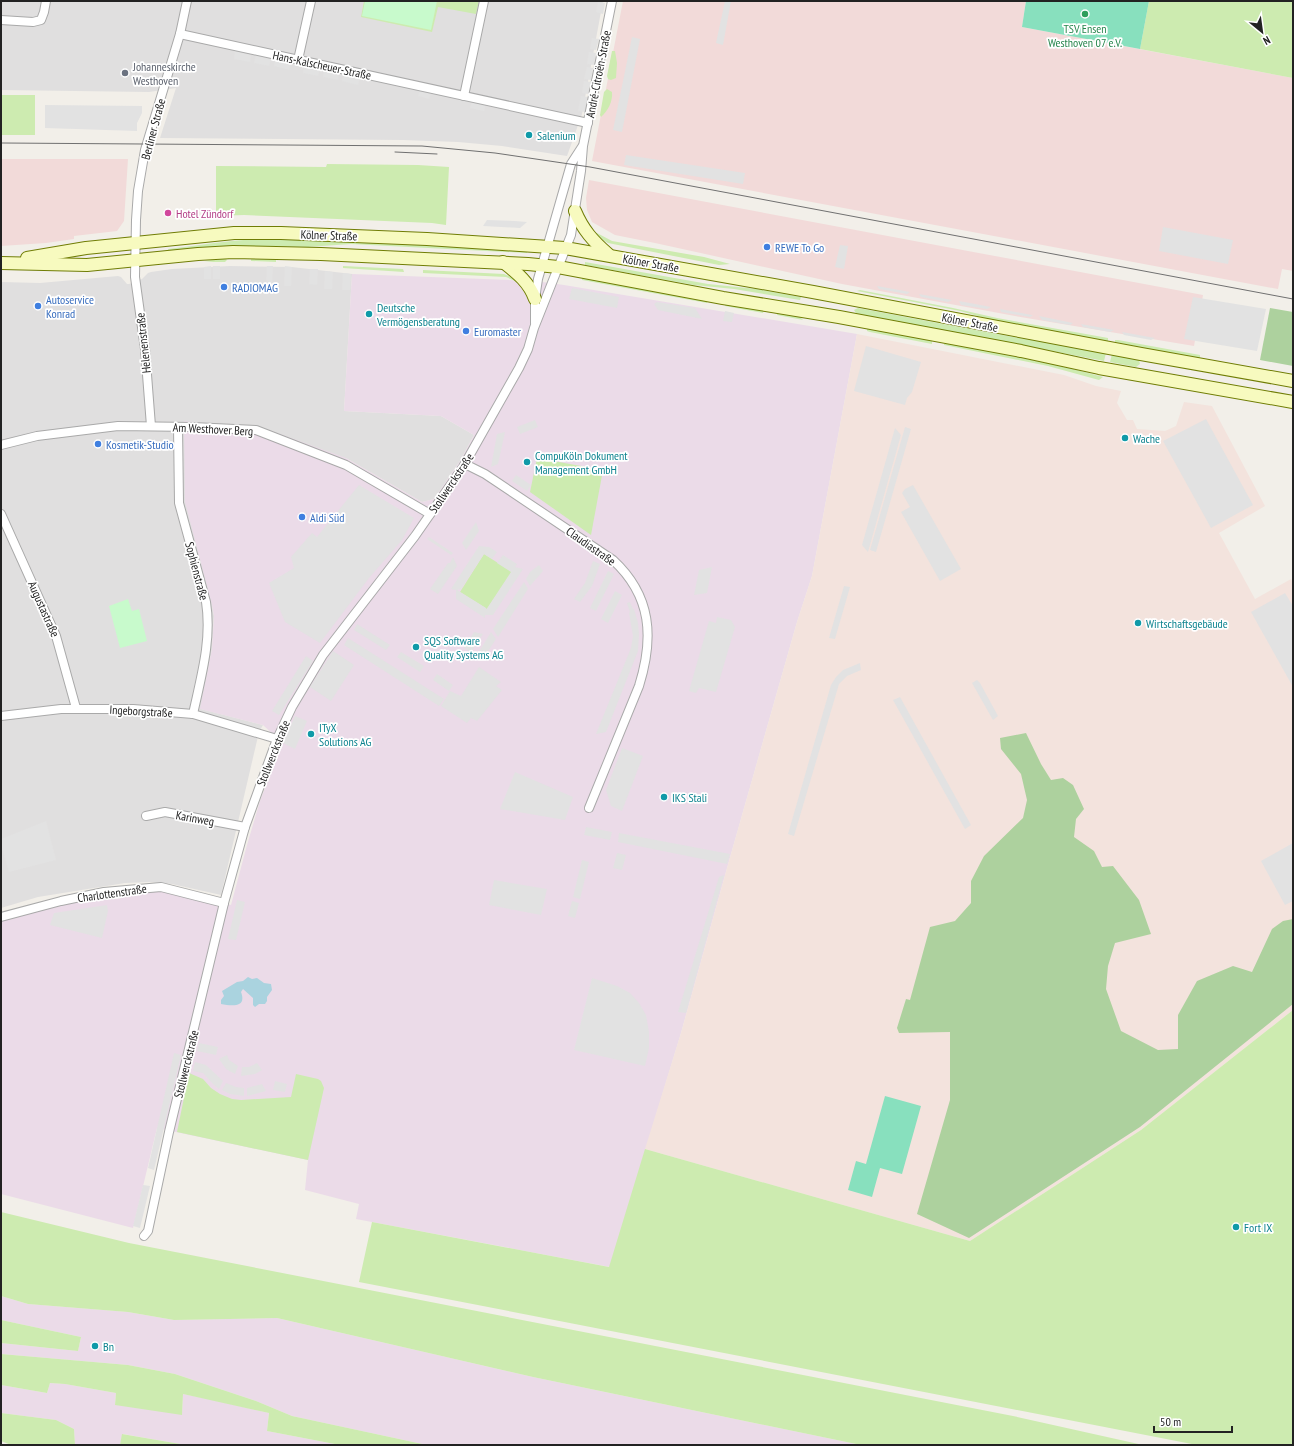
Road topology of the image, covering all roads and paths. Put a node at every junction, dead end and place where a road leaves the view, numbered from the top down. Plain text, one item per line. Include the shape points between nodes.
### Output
1 (46, 1) edge
2 (188, 1) edge
3 (311, 1) edge
4 (484, 1) edge
5 (612, 1) edge
6 (1, 20) edge
7 (180, 34) junction
8 (298, 60) junction
9 (464, 96) junction
10 (588, 123) junction
11 (583, 146) junction
12 (575, 212) junction
13 (135, 243) junction
14 (548, 247) junction
15 (565, 248) junction
16 (611, 256) junction
17 (135, 261) junction
18 (503, 262) junction
19 (2, 263) edge
20 (542, 266) junction
21 (558, 267) junction
22 (833, 296) junction
23 (535, 299) junction
24 (830, 315) junction
25 (534, 328) junction
26 (1293, 382) edge
27 (1293, 402) edge
28 (151, 426) junction
29 (178, 427) junction
30 (1, 445) edge
31 (465, 464) junction
32 (1, 514) edge
33 (430, 514) junction
34 (76, 708) junction
35 (193, 714) junction
36 (1, 716) edge
37 (277, 739) junction
38 (589, 808) dead end
39 (146, 816) dead end
40 (244, 827) junction
41 (224, 903) junction
42 (1, 917) edge
43 (144, 1236) dead end

1 - 6 street via 41,20
2 - 7 street, Berliner Straße
3 - 8 street
4 - 9 street
5 - 10 street, André-Citroën-Straße
7 - 8 street, Hans-Kalscheuer-Straße
7 - 13 street, Berliner Straße via 145,150 138,191
8 - 9 street, Hans-Kalscheuer-Straße
9 - 10 street, Hans-Kalscheuer-Straße
10 - 11 street, André-Citroën-Straße
11 - 12 street, André-Citroën-Straße
11 - 14 street, André-Citroën-Straße via 571,164
12 - 15 street, André-Citroën-Straße via 571,235
12 - 16 main road via 587,235
13 - 14 main road, Kölner Straße via 234,233 273,233
13 - 17 street, Berliner Straße
13 - 19 main road, Kölner Straße via 86,248
14 - 15 main road, Kölner Straße
14 - 20 street, Stollwerckstraße
15 - 16 main road, Kölner Straße
15 - 21 street, Stollwerckstraße
16 - 22 main road, Kölner Straße
17 - 18 main road, Kölner Straße via 233,252
17 - 19 main road, Kölner Straße via 87,265
17 - 28 street, Helenenstraße
18 - 20 main road, Kölner Straße
18 - 23 main road via 527,283
20 - 21 main road, Kölner Straße
20 - 23 street, Stollwerckstraße
21 - 24 main road, Kölner Straße
21 - 25 street, Stollwerckstraße
22 - 24 main road
22 - 26 main road, Kölner Straße
23 - 25 street, Stollwerckstraße
24 - 27 main road, Kölner Straße via 1099,368
25 - 31 street, Stollwerckstraße via 519,368
28 - 29 street, Am Westhover Berg
28 - 30 street, Am Westhover Berg via 75,430
29 - 33 street, Am Westhover Berg via 256,430 346,465
29 - 35 street, Sophienstraße via 179,503 208,614 208,634
31 - 33 street, Stollwerckstraße
31 - 38 street, Claudiastraße via 485,474 613,560 630,578 647,617 647,655 639,686
32 - 34 street, Augustastraße via 56,636
33 - 37 street, Stollwerckstraße via 323,655 292,707
34 - 35 street, Ingeborgstraße
34 - 36 street, Ingeborgstraße
35 - 37 street, Ingeborgstraße
37 - 40 street, Stollwerckstraße
39 - 40 street, Karinweg via 165,812
40 - 41 street, Stollwerckstraße
41 - 42 street, Charlottenstraße via 161,887 104,892
41 - 43 street, Stollwerckstraße via 148,1230

